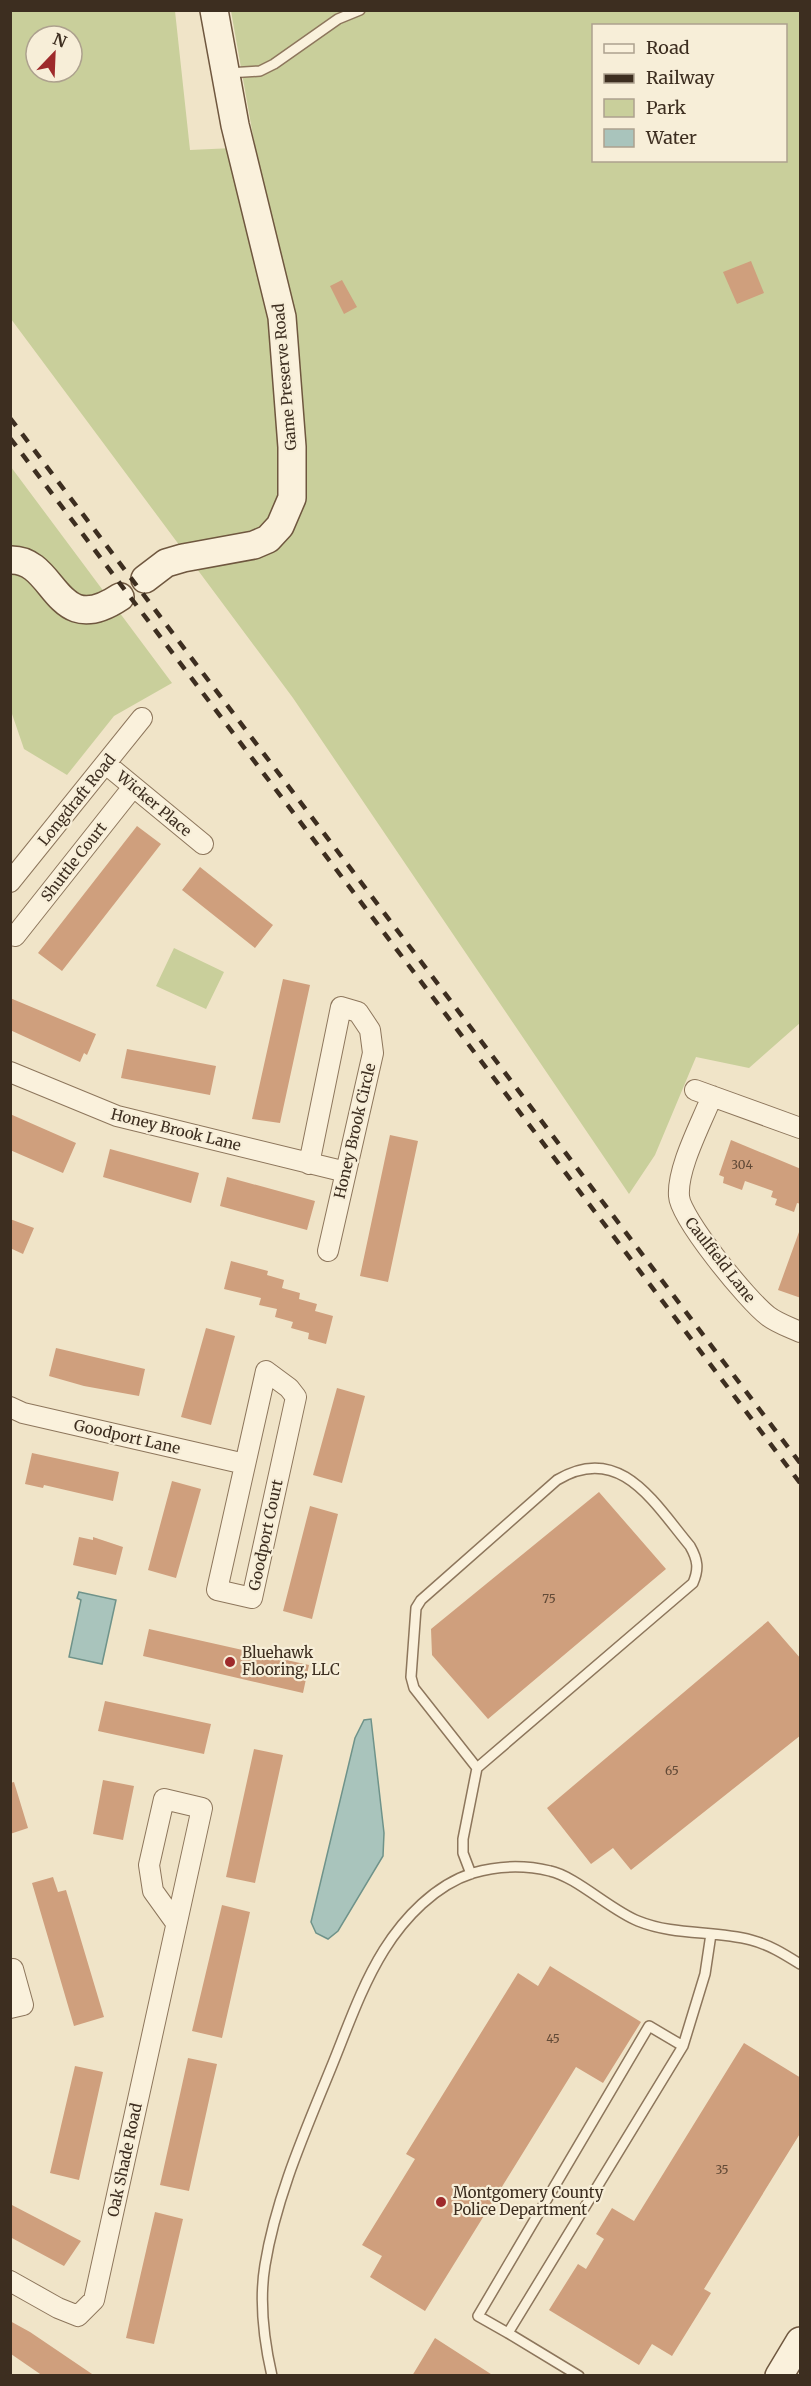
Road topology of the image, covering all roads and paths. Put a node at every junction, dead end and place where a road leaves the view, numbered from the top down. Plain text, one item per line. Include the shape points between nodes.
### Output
1 (214, 10) edge
2 (360, 10) edge
3 (225, 73) junction
4 (10, 560) edge
5 (145, 579) dead end
6 (120, 597) dead end
7 (142, 718) dead end
8 (106, 764) junction
9 (133, 787) junction
10 (202, 844) dead end
11 (10, 882) edge
12 (15, 936) dead end
13 (10, 1072) edge
14 (801, 1128) edge
15 (309, 1164) junction
16 (346, 1172) junction
17 (327, 1251) dead end
18 (801, 1332) edge
19 (10, 1407) edge
20 (245, 1464) junction
21 (477, 1768) junction
22 (471, 1874) junction
23 (176, 1923) junction
24 (711, 1934) junction
25 (801, 1964) edge
26 (10, 1970) edge
27 (10, 2008) edge
28 (682, 2046) junction
29 (10, 2281) edge
30 (508, 2333) junction
31 (801, 2341) edge
32 (272, 2376) edge
33 (579, 2376) edge
34 (779, 2376) edge

1 - 3 street, Game Preserve Road
2 - 3 lane via 338,19 260,71
3 - 5 street, Game Preserve Road via 282,317 292,498 280,526 268,539 174,560
4 - 6 street via 26,562 72,607 97,609
7 - 8 street, Longdraft Road
8 - 9 street, Wicker Place
8 - 11 street, Longdraft Road
9 - 10 street, Wicker Place
9 - 12 street, Shuttle Court
13 - 15 street, Honey Brook Lane via 117,1116
14 - 18 street, Caulfield Lane via 703,1093 678,1193 689,1223 755,1305
15 - 16 street, Honey Brook Lane
15 - 16 street, Honey Brook Circle via 341,1007 358,1012 370,1030 373,1053
16 - 17 street, Honey Brook Circle
19 - 20 street, Goodport Lane
20 - 20 street, Goodport Court via 266,1371 296,1397 252,1598 217,1590
21 - 21 lane via 693,1583 696,1557 690,1546 637,1483 624,1474 603,1468 571,1471 557,1480 416,1608 411,1677 414,1688
21 - 22 lane via 463,1839 463,1853
22 - 24 lane via 500,1867 554,1871 636,1921 668,1931
22 - 32 lane via 433,1893 405,1920 383,1951 325,2083 274,2225 265,2268 263,2315
23 - 23 street, Oak Shade Road via 153,1891 149,1865 164,1799 202,1808
23 - 29 street, Oak Shade Road via 94,2300 78,2316
24 - 25 lane via 771,1946
24 - 28 lane via 705,1974
26 - 27 street via 13,1969 23,2005
28 - 30 lane
28 - 30 lane via 649,2026 478,2316
30 - 33 lane
31 - 34 street

